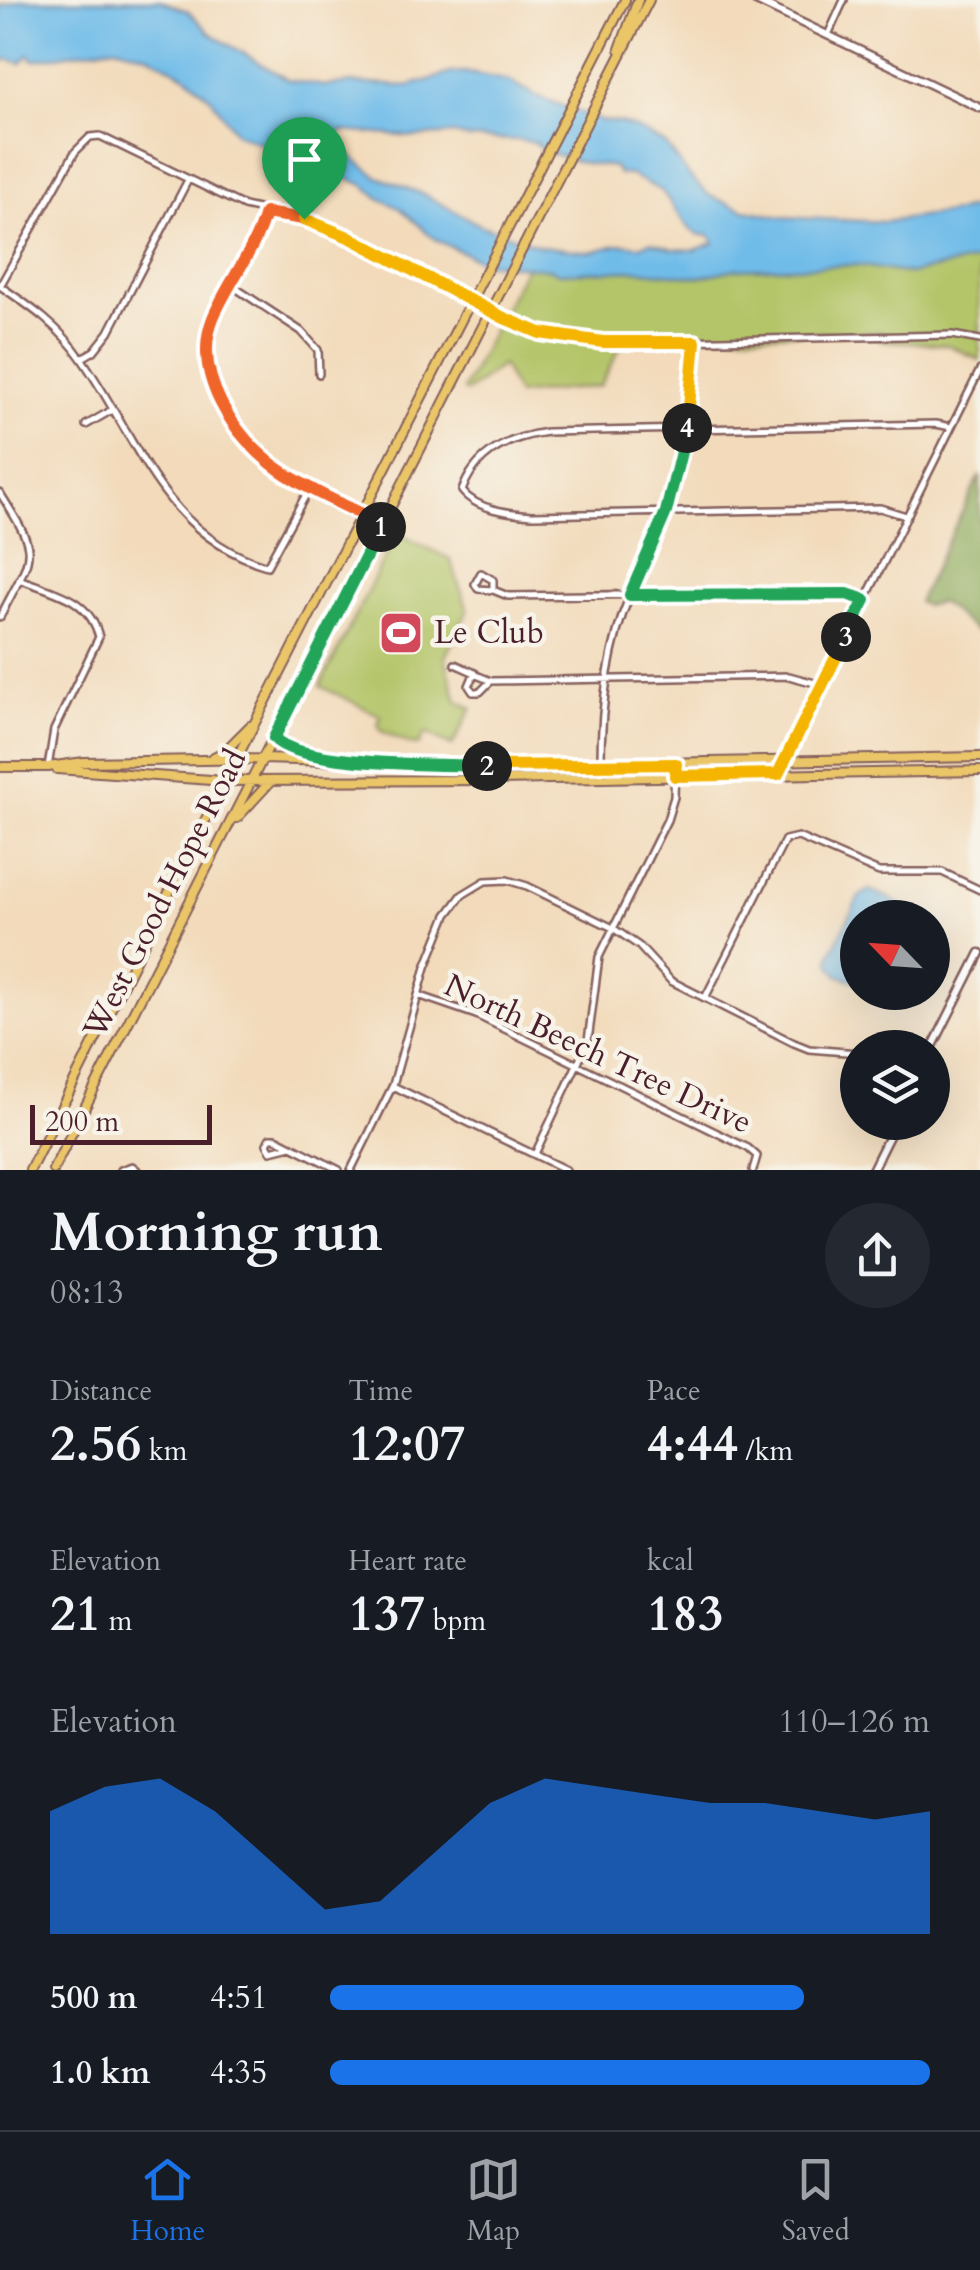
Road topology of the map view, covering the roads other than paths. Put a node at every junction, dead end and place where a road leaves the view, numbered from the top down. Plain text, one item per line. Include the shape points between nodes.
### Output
1 (625, 0) edge
2 (638, 0) edge
3 (649, 0) edge
4 (754, 0) edge
5 (844, 0) edge
6 (828, 35) junction
7 (617, 63) junction
8 (980, 108) edge
9 (188, 180) junction
10 (265, 213) junction
11 (231, 284) junction
12 (0, 286) edge
13 (472, 300) junction
14 (492, 312) junction
15 (980, 340) edge
16 (695, 342) junction
17 (82, 358) junction
18 (980, 370) edge
19 (319, 374) dead end
20 (112, 410) junction
21 (86, 425) dead end
22 (951, 427) junction
23 (688, 428) junction
24 (309, 488) junction
25 (0, 493) edge
26 (666, 512) junction
27 (363, 514) junction
28 (906, 516) junction
29 (383, 524) junction
30 (19, 580) junction
31 (493, 590) dead end
32 (630, 595) junction
33 (865, 600) junction
34 (0, 617) edge
35 (455, 664) dead end
36 (477, 674) junction
37 (607, 680) junction
38 (491, 682) junction
39 (822, 685) junction
40 (257, 718) junction
41 (274, 738) junction
42 (980, 757) edge
43 (262, 759) junction
44 (208, 760) junction
45 (236, 760) junction
46 (354, 760) junction
47 (784, 760) junction
48 (601, 764) junction
49 (676, 764) junction
50 (0, 767) edge
51 (48, 767) junction
52 (980, 771) edge
53 (778, 774) junction
54 (675, 776) junction
55 (601, 777) junction
56 (190, 778) junction
57 (225, 780) junction
58 (252, 780) junction
59 (274, 780) junction
60 (217, 796) junction
61 (227, 829) junction
62 (980, 890) edge
63 (613, 928) junction
64 (980, 953) edge
65 (969, 975) junction
66 (980, 980) edge
67 (418, 995) junction
68 (705, 998) junction
69 (941, 1030) edge
70 (840, 1052) edge
71 (578, 1065) junction
72 (393, 1086) junction
73 (887, 1140) edge
74 (291, 1146) dead end
75 (534, 1154) junction
76 (30, 1170) edge
77 (52, 1170) edge
78 (121, 1170) edge
79 (137, 1170) edge
80 (339, 1170) edge
81 (351, 1170) edge
82 (566, 1170) edge
83 (753, 1170) edge
84 (872, 1170) edge

1 - 13 main road, West Good Hope Road
2 - 7 main road
3 - 7 main road, West Good Hope Road
4 - 6 street
5 - 6 street
6 - 8 street
7 - 14 main road, West Good Hope Road
9 - 10 street
9 - 12 street via 113,141 90,137 75,152
9 - 17 street via 109,332
10 - 11 street
10 - 13 street via 304,219 351,238
11 - 19 street via 300,331 318,350
11 - 24 street via 206,344 208,372 251,446
12 - 17 street via 38,311
13 - 14 street
13 - 27 main road, West Good Hope Road
14 - 16 street via 562,338
14 - 29 main road, West Good Hope Road
15 - 16 street
16 - 23 street
17 - 20 street
18 - 22 street
20 - 21 street
20 - 24 street via 172,505 206,538 267,566
22 - 23 street
22 - 28 street
23 - 26 street
23 - 26 street via 565,430 515,438 483,458 462,490 508,512
24 - 27 street
25 - 30 street via 30,546
26 - 28 street via 880,508
26 - 32 street
27 - 29 street
27 - 40 main road, West Good Hope Road
28 - 33 street
29 - 41 main road, West Good Hope Road
30 - 34 street
30 - 51 street via 84,606 99,637 54,730
31 - 32 street via 521,597
32 - 33 street via 832,592
32 - 37 street
33 - 39 street
35 - 36 street
36 - 38 street
36 - 38 street via 469,682 473,692
37 - 38 street
37 - 39 street via 790,676
37 - 48 street
39 - 47 street
40 - 44 main road via 226,752
40 - 45 main road, West Good Hope Road
41 - 43 main road, West Good Hope Road
41 - 46 main road via 291,750
42 - 47 main road
43 - 45 main road
43 - 46 main road
43 - 58 main road, West Good Hope Road
44 - 45 main road
44 - 51 main road
45 - 57 main road, West Good Hope Road
46 - 48 main road
47 - 49 main road
47 - 53 street
48 - 49 main road
48 - 55 street
49 - 54 street
50 - 51 main road
51 - 56 main road
52 - 53 main road
53 - 54 main road
54 - 55 main road
54 - 63 street via 667,820
55 - 59 main road
56 - 57 main road
56 - 60 main road
57 - 58 main road
57 - 60 main road, West Good Hope Road
58 - 59 main road
58 - 61 main road, West Good Hope Road
59 - 61 main road
60 - 76 main road, West Good Hope Road
61 - 77 main road, West Good Hope Road
62 - 68 street via 942,872 879,872 798,837 785,840
63 - 67 street via 527,886 486,881 452,907
63 - 68 street via 671,981
63 - 71 street via 595,971 593,1021
64 - 65 street
65 - 66 street
65 - 69 street
67 - 71 street, North Beech Tree Drive
67 - 72 street
68 - 70 street via 802,1047
71 - 75 street
71 - 83 street, North Beech Tree Drive via 748,1148 757,1156
72 - 75 street
72 - 81 street
73 - 84 street
74 - 80 street
75 - 82 street
78 - 79 street

